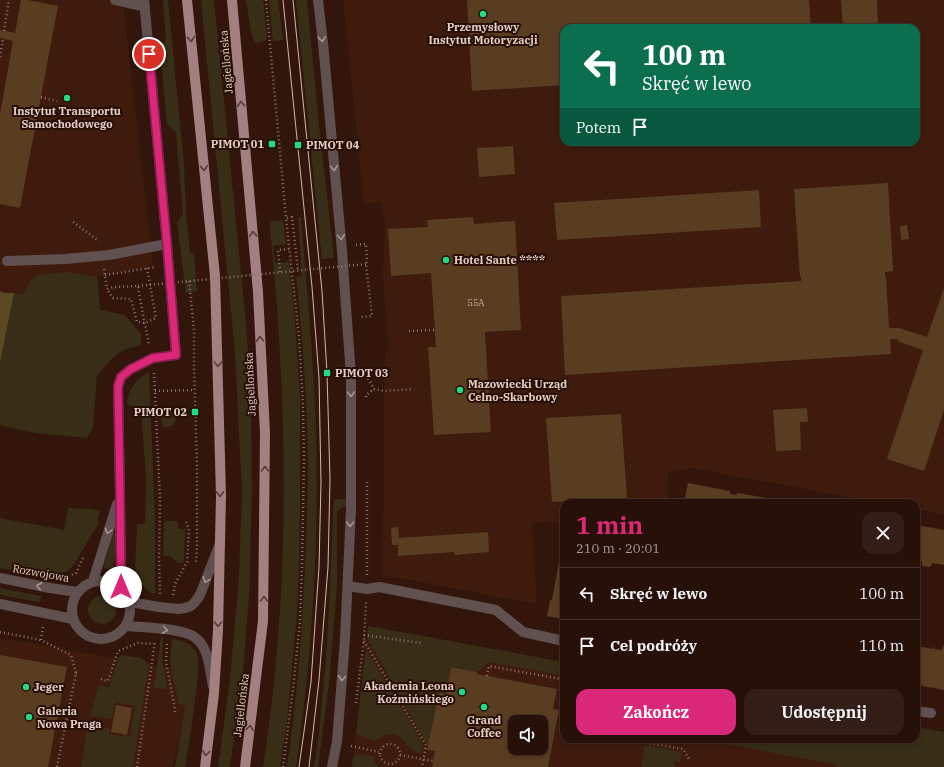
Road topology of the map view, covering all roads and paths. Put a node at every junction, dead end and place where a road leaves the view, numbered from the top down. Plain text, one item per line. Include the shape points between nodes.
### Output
1 (9, 0) edge
2 (115, 0) edge
3 (187, 0) edge
4 (232, 0) edge
5 (266, 0) edge
6 (318, 0) edge
7 (144, 3) edge
8 (4, 31) dead end
9 (3, 39) dead end
10 (0, 57) edge
11 (41, 97) dead end
12 (57, 101) dead end
13 (286, 218) junction
14 (167, 244) junction
15 (354, 245) dead end
16 (289, 249) junction
17 (7, 261) dead end
18 (366, 264) junction
19 (147, 268) junction
20 (298, 271) junction
21 (157, 272) dead end
22 (280, 272) junction
23 (105, 275) dead end
24 (189, 281) junction
25 (138, 286) junction
26 (361, 317) dead end
27 (145, 323) junction
28 (435, 330) dead end
29 (409, 331) dead end
30 (153, 358) junction
31 (366, 374) dead end
32 (194, 390) junction
33 (413, 390) dead end
34 (156, 391) junction
35 (120, 494) junction
36 (186, 522) dead end
37 (220, 544) junction
38 (196, 565) dead end
39 (0, 578) edge
40 (93, 581) junction
41 (348, 586) junction
42 (121, 587) junction
43 (77, 592) junction
44 (178, 596) dead end
45 (160, 597) dead end
46 (130, 602) junction
47 (0, 604) edge
48 (73, 619) junction
49 (126, 626) junction
50 (0, 632) edge
51 (364, 635) dead end
52 (155, 636) dead end
53 (41, 640) dead end
54 (364, 640) dead end
55 (560, 641) edge
56 (421, 642) dead end
57 (167, 643) dead end
58 (154, 644) junction
59 (80, 674) dead end
60 (487, 676) dead end
61 (101, 679) dead end
62 (560, 679) edge
63 (214, 693) junction
64 (175, 712) dead end
65 (920, 712) edge
66 (931, 713) dead end
67 (649, 743) edge
68 (351, 746) dead end
69 (379, 752) junction
70 (400, 755) junction
71 (689, 759) dead end
72 (423, 760) junction
73 (433, 761) dead end
74 (57, 767) edge
75 (137, 767) edge
76 (204, 767) edge
77 (245, 767) edge
78 (283, 767) edge
79 (332, 767) edge
80 (422, 767) edge

1 - 8 path
2 - 7 street
3 -> 37 main road via 215,276
77 -> 4 main road, Jagiellońska via 264,621 265,433 258,292
5 - 13 path
6 -> 41 street via 341,236 351,376
7 - 14 street
9 - 10 path
11 - 12 path
13 - 16 path
13 - 20 path via 292,217
14 - 17 street via 109,255
14 - 30 street via 176,355
15 - 18 path via 366,244
16 - 22 path via 278,250
16 - 78 path via 299,337 304,460 300,621
18 - 20 path, bridge
18 - 26 path via 372,316
19 - 21 path via 156,267
19 - 23 path
19 - 27 path via 156,318
20 - 22 path, bridge
22 - 24 path, bridge
24 - 25 path, bridge
24 - 32 path via 194,330
25 - 27 path
25 - 27 path via 107,289 114,298 131,299 137,322
27 - 30 path
28 - 29 path
30 - 34 path
30 - 35 street via 131,369 121,377 118,386
31 - 33 path via 374,389
32 - 34 path
32 - 38 path via 197,466
34 - 45 path
35 -> 40 street
35 - 42 street
36 - 44 path via 189,529 187,562 175,584 173,596
37 -> 46 street via 200,595 191,606 180,609
37 -> 63 main road
43 -> 39 street, Rozwojowa
40 - 42 street via 103,580
40 - 43 street, Rozwojowa
41 - 55 street via 367,589 380,587 496,610 523,632
41 -> 79 street via 337,742
42 - 46 street
43 - 48 street, Rozwojowa via 73,601
46 - 49 street via 131,610
47 - 48 street
48 - 49 street via 83,633 98,639 114,637
49 -> 63 street via 168,630 196,638 206,652
50 - 53 path
51 - 56 path
52 - 58 path
54 - 72 path via 426,745
57 - 64 path via 166,662
58 - 61 path via 138,643 118,650 108,681
58 - 75 path
59 - 74 path via 76,673
60 - 62 path via 490,666
63 -> 76 main road
65 - 66 street
67 - 71 path via 683,749
68 - 69 path
69 - 70 path via 381,747 391,743 400,750
69 - 70 path via 383,762 388,764 394,764
70 - 72 path
72 - 73 path
72 - 80 path

